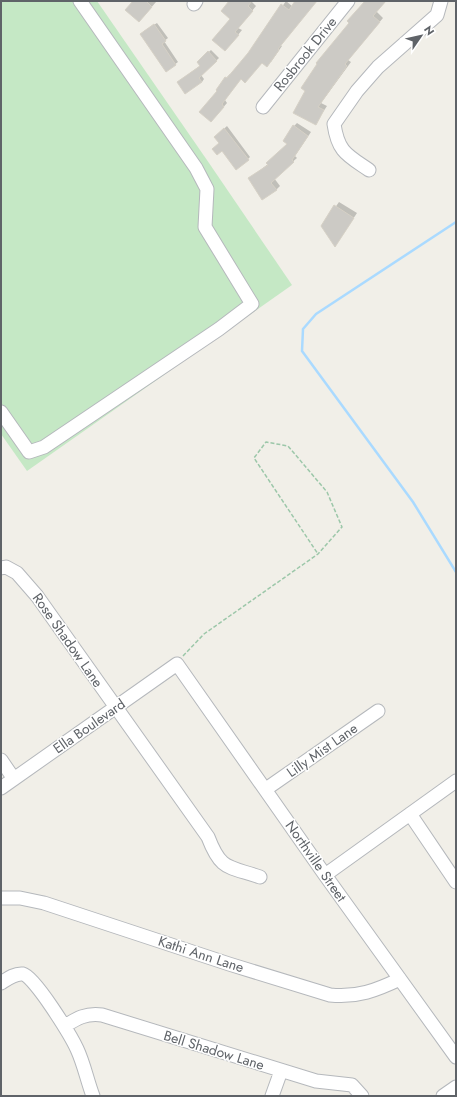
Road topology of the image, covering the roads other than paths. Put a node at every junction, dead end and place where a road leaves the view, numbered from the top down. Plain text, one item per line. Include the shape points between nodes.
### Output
1 (80, 1) edge
2 (348, 1) edge
3 (441, 1) edge
4 (263, 107) dead end
5 (369, 170) dead end
6 (1, 412) edge
7 (3, 568) edge
8 (177, 664) joint
9 (116, 708) junction
10 (378, 711) dead end
11 (1, 760) edge
12 (14, 779) junction
13 (456, 781) edge
14 (1, 788) edge
15 (266, 789) junction
16 (410, 814) junction
17 (325, 875) junction
18 (260, 877) dead end
19 (456, 882) edge
20 (1, 898) edge
21 (400, 979) junction
22 (1, 983) edge
23 (65, 1026) junction
24 (456, 1057) edge
25 (281, 1071) junction
26 (456, 1087) edge
27 (93, 1096) edge
28 (272, 1096) edge
29 (362, 1096) edge
30 (443, 1096) edge

1 - 6 street via 196,168 207,189 205,227 252,304 44,447 29,452
2 - 4 street, Rosbrook Drive
3 - 5 street via 437,15 378,67 334,124 336,140 346,154
7 - 9 street, Rose Shadow Lane via 17,573 25,581
8 - 9 street, Ella Boulevard
8 - 15 street, Northville Street
9 - 12 street, Ella Boulevard
9 - 18 street, Rose Shadow Lane via 208,836 215,856 222,864
10 - 15 street, Lilly Mist Lane
11 - 12 street
12 - 14 street, Ella Boulevard
13 - 16 street
15 - 17 street, Northville Street
16 - 17 street
16 - 19 street
17 - 21 street, Northville Street
20 - 21 street, Kathi Ann Lane via 20,898 44,903 330,995 362,994
21 - 24 street, Northville Street
22 - 23 street via 16,974 24,974 30,978
23 - 25 street, Bell Shadow Lane via 81,1016 102,1015
23 - 27 street via 77,1048
25 - 28 street
25 - 29 street, Bell Shadow Lane via 316,1081 352,1085
26 - 30 street

